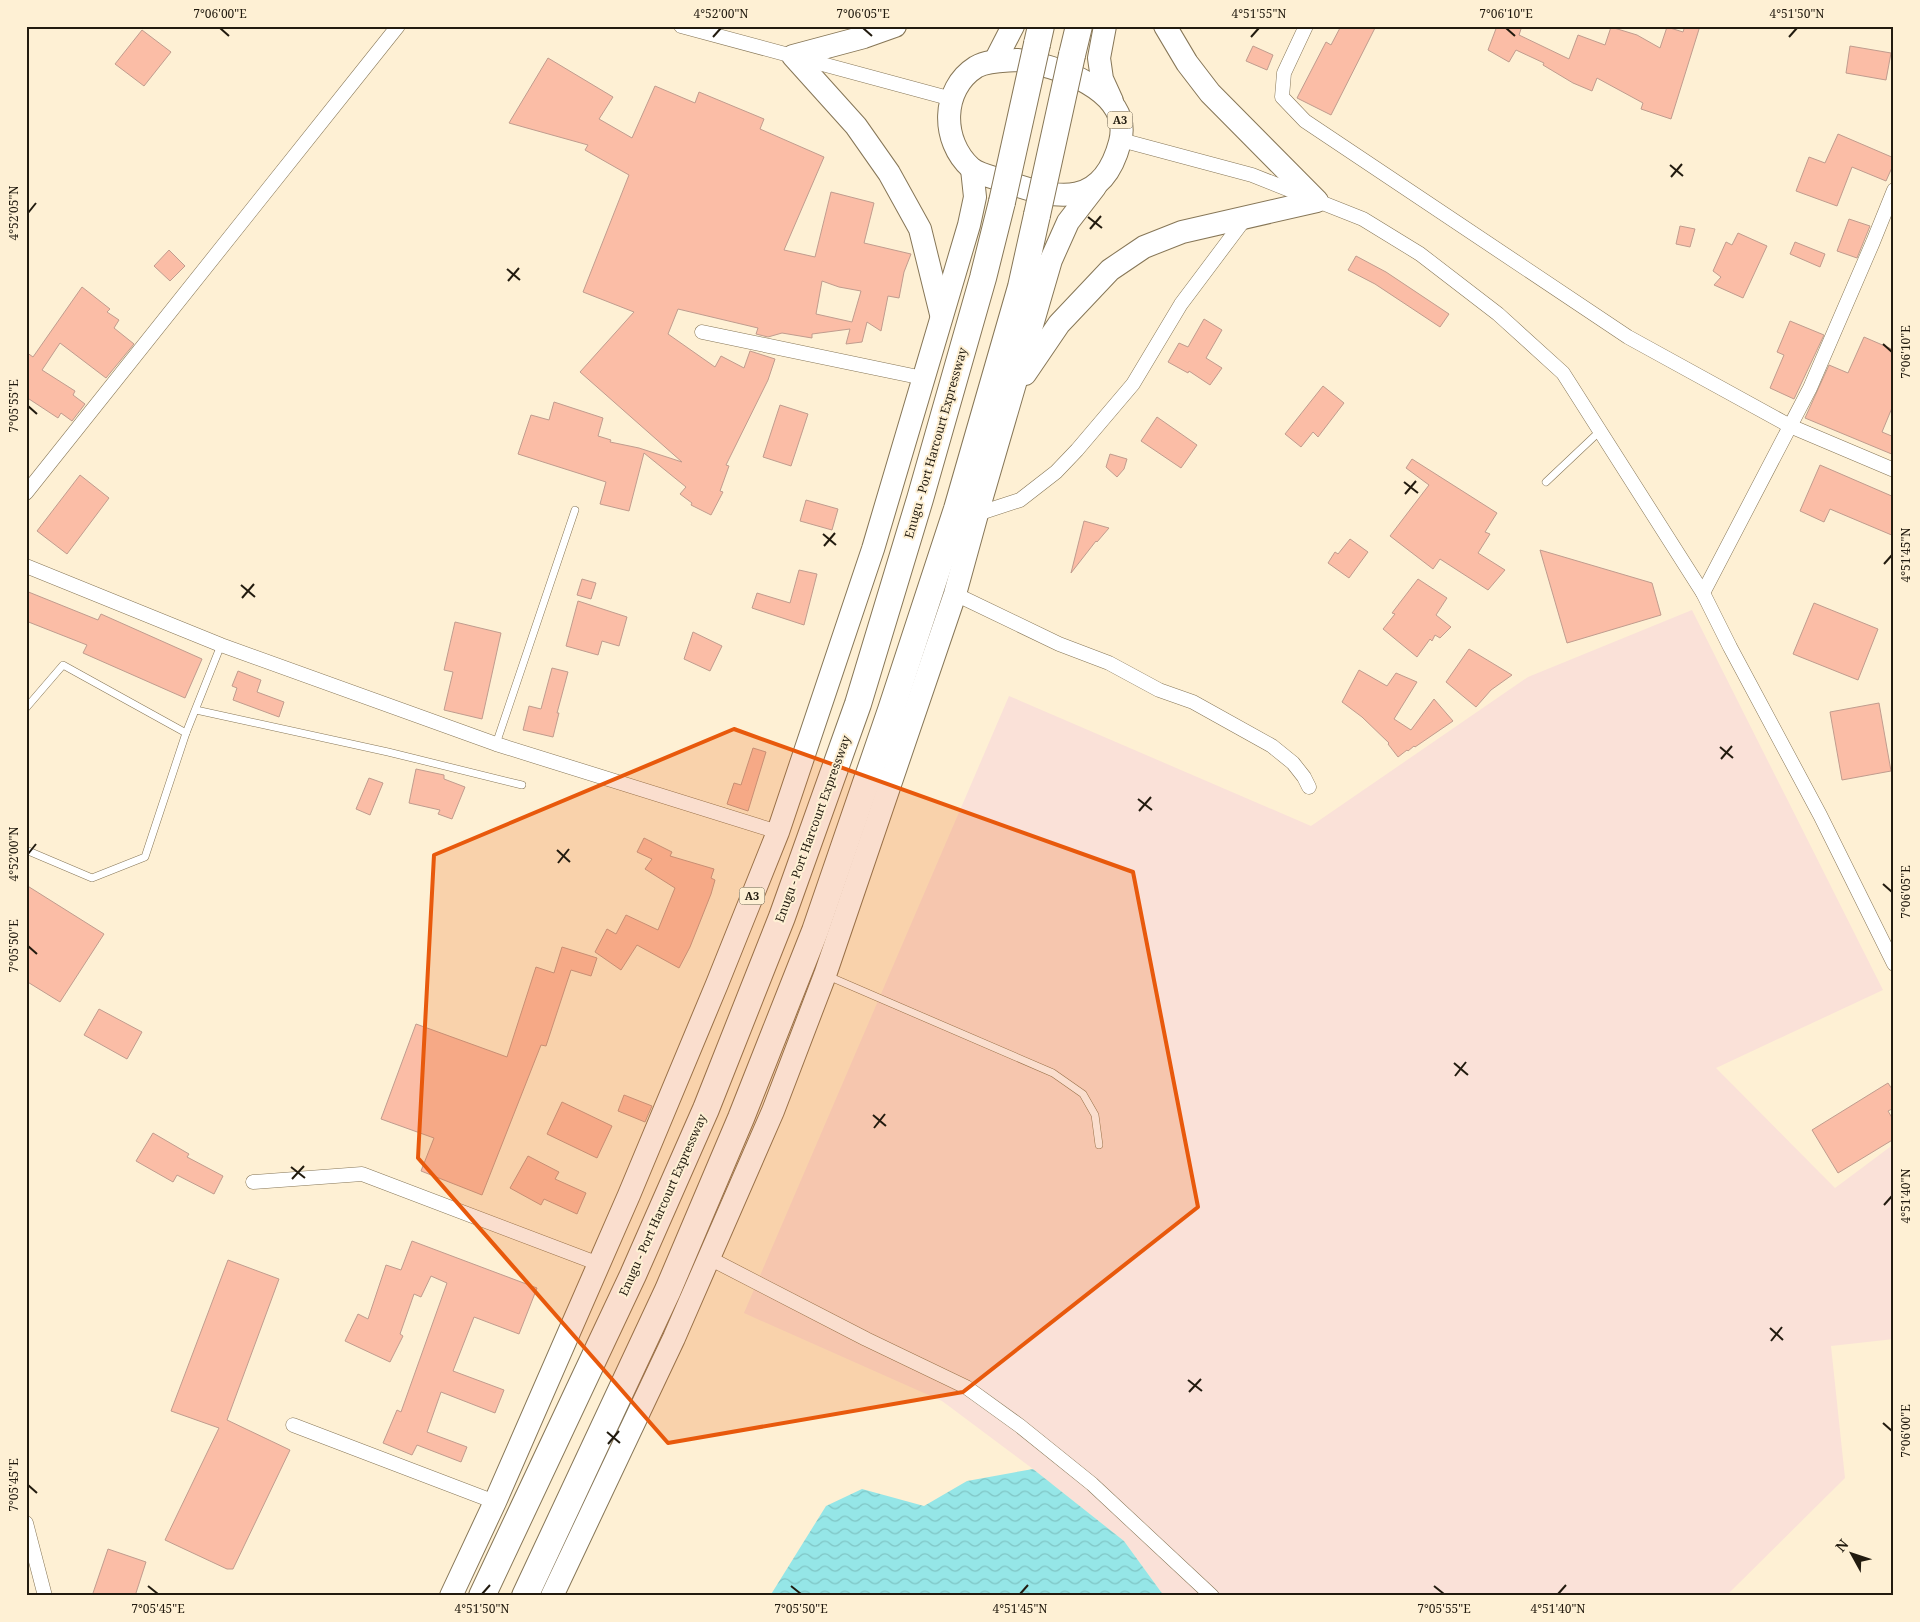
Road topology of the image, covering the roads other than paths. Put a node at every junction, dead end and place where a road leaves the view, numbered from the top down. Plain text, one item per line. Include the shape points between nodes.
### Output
1 (398, 26) edge
2 (681, 26) edge
3 (895, 26) edge
4 (1013, 26) edge
5 (1079, 26) edge
6 (1105, 26) edge
7 (1165, 26) edge
8 (1306, 26) edge
9 (1039, 35) edge
10 (793, 56) junction
11 (995, 61) junction
12 (952, 98) junction
13 (1115, 107) junction
14 (1121, 140) junction
15 (972, 169) junction
16 (1095, 187) junction
17 (1894, 190) edge
18 (1318, 201) junction
19 (1247, 216) junction
20 (941, 314) junction
21 (702, 332) dead end
22 (923, 378) junction
23 (1013, 391) junction
24 (1790, 426) junction
25 (1600, 431) junction
26 (1894, 470) edge
27 (1546, 482) dead end
28 (26, 492) edge
29 (574, 510) dead end
30 (976, 514) junction
31 (26, 566) edge
32 (955, 594) junction
33 (1703, 594) junction
34 (222, 645) junction
35 (26, 708) edge
36 (196, 710) junction
37 (186, 733) junction
38 (496, 744) junction
39 (522, 785) dead end
40 (1309, 787) dead end
41 (778, 832) junction
42 (808, 842) junction
43 (26, 850) edge
44 (842, 852) junction
45 (1894, 964) edge
46 (825, 975) junction
47 (1099, 1145) dead end
48 (254, 1182) dead end
49 (709, 1258) junction
50 (599, 1264) junction
51 (293, 1425) dead end
52 (495, 1502) junction
53 (26, 1523) edge
54 (45, 1596) edge
55 (451, 1596) edge
56 (482, 1596) edge
57 (525, 1596) edge
58 (552, 1596) edge
59 (1212, 1596) edge

1 - 28 street
2 - 10 street
3 - 10 main road
4 - 11 main road
5 - 44 highway, bridge via 1021,287 957,509
6 - 13 main road, A3 via 1099,58 1102,79
7 - 18 main road via 1210,93
8 - 24 street via 1284,73 1282,97 1305,121 1628,337
9 - 42 highway, Enugu - Port Harcourt Expressway, bridge via 1002,202 918,509 858,704
10 - 12 street
10 - 20 main road via 856,126 889,173 920,229
11 - 12 main road, A3 via 977,66 960,81
11 - 13 main road, A3 via 1024,61 1053,68 1084,80
12 - 15 main road, A3 via 949,131
13 - 14 main road, A3 via 1121,122
14 - 16 main road, A3 via 1115,161
14 - 18 street via 1252,175
15 - 16 main road via 1024,188 1050,193 1070,195
15 - 20 main road, A3 via 975,197
16 - 23 main road, A3 via 1076,210 1057,245
17 - 24 street via 1810,388
18 - 19 main road
18 - 25 street via 1363,219 1412,249 1498,314 1563,373
19 - 23 main road via 1182,232 1144,247 1110,270 1059,324
19 - 30 street via 1180,304 1133,384 1077,450 1056,472 1020,500
20 - 22 main road, A3
21 - 22 street
22 - 41 main road, A3 via 873,549
23 - 30 main road, A3
24 - 26 street
24 - 33 street
25 - 27 lane
25 - 33 street
29 - 38 lane
30 - 32 main road, A3
31 - 34 street
32 - 40 street via 1059,644 1109,663 1160,690 1193,702 1272,746 1293,763
32 - 46 main road, A3
33 - 45 street via 1820,815
34 - 36 lane
34 - 38 street
35 - 37 lane via 63,665
36 - 37 lane
36 - 39 lane
37 - 43 lane via 144,857 92,878
38 - 41 street
41 - 50 main road, A3
42 - 44 highway
42 - 56 highway, Enugu - Port Harcourt Expressway via 706,1109 629,1284
44 - 57 highway via 815,932 668,1290
46 - 47 lane via 1053,1072 1083,1094 1096,1115
46 - 49 main road, A3 via 773,1111
48 - 50 street via 362,1174
49 - 58 main road, A3
49 - 59 street via 966,1387 1092,1484
50 - 52 main road, A3
51 - 52 street
52 - 55 main road, A3
53 - 54 street

